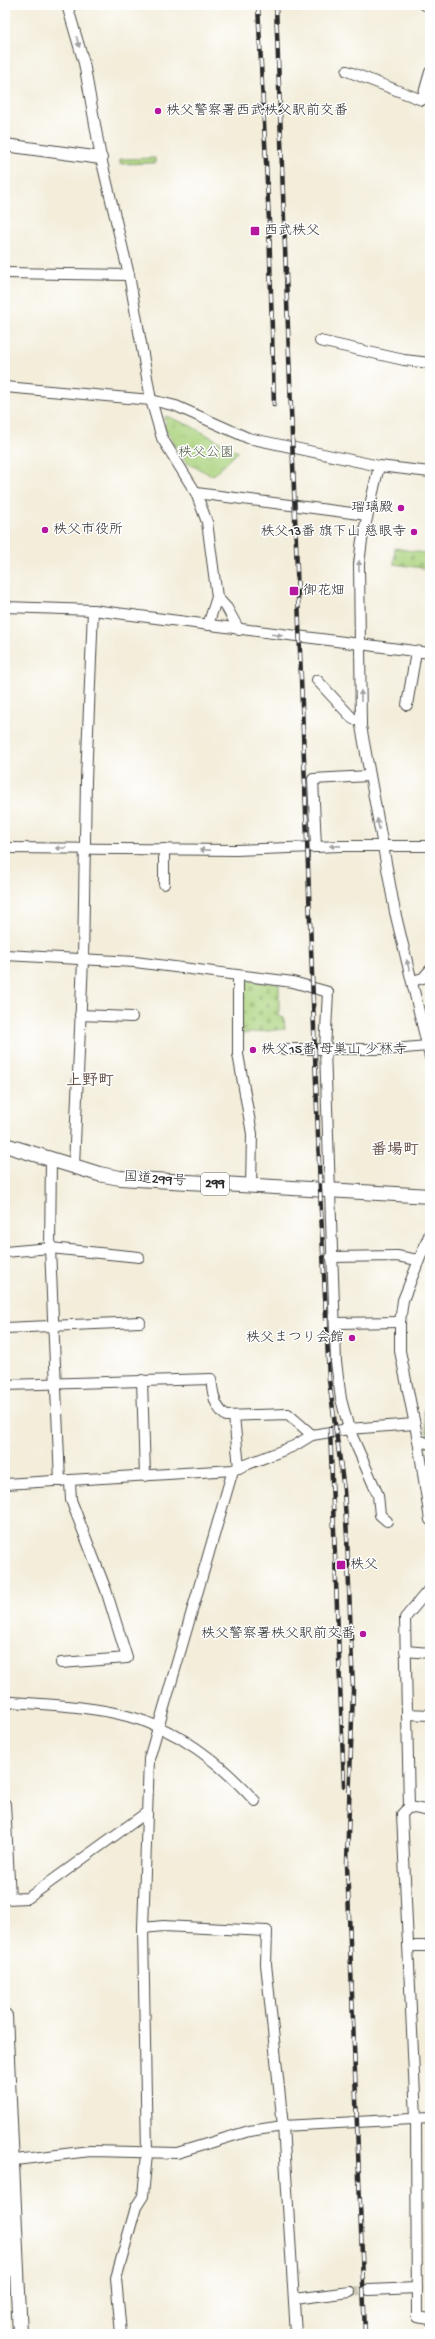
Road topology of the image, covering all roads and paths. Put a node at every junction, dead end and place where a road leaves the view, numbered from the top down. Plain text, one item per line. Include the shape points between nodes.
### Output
1 (67, 5) edge
2 (425, 5) edge
3 (430, 7) edge
4 (347, 71) dead end
5 (430, 72) edge
6 (5, 145) edge
7 (101, 158) junction
8 (5, 273) edge
9 (129, 274) junction
10 (320, 341) dead end
11 (430, 363) edge
12 (5, 387) edge
13 (151, 400) junction
14 (379, 466) junction
15 (430, 472) edge
16 (196, 493) junction
17 (368, 515) junction
18 (218, 597) junction
19 (5, 606) edge
20 (93, 610) junction
21 (208, 625) junction
22 (239, 630) junction
23 (361, 645) junction
24 (416, 652) junction
25 (430, 653) edge
26 (317, 680) dead end
27 (407, 705) dead end
28 (361, 721) junction
29 (369, 776) junction
30 (382, 845) junction
31 (430, 846) edge
32 (316, 847) junction
33 (5, 848) edge
34 (84, 848) junction
35 (164, 849) junction
36 (164, 884) dead end
37 (5, 955) edge
38 (83, 960) junction
39 (430, 970) edge
40 (238, 976) junction
41 (412, 981) junction
42 (80, 1015) junction
43 (132, 1017) dead end
44 (428, 1044) edge
45 (284, 1048) dead end
46 (325, 1050) junction
47 (430, 1057) edge
48 (5, 1145) edge
49 (51, 1159) junction
50 (74, 1166) junction
51 (251, 1186) junction
52 (329, 1189) junction
53 (430, 1196) edge
54 (430, 1233) edge
55 (50, 1248) junction
56 (5, 1252) edge
57 (139, 1257) dead end
58 (331, 1257) junction
59 (418, 1260) junction
60 (140, 1322) dead end
61 (400, 1322) junction
62 (335, 1323) junction
63 (54, 1326) junction
64 (5, 1328) edge
65 (142, 1380) junction
66 (56, 1384) junction
67 (5, 1385) edge
68 (234, 1416) junction
69 (414, 1424) junction
70 (349, 1429) junction
71 (312, 1435) junction
72 (418, 1440) junction
73 (430, 1444) edge
74 (236, 1469) junction
75 (145, 1476) junction
76 (65, 1482) junction
77 (5, 1484) edge
78 (429, 1503) edge
79 (430, 1520) edge
80 (387, 1522) dead end
81 (430, 1588) edge
82 (405, 1651) junction
83 (430, 1653) edge
84 (61, 1663) dead end
85 (5, 1706) edge
86 (407, 1714) junction
87 (430, 1715) edge
88 (158, 1726) junction
89 (255, 1801) dead end
90 (5, 1804) edge
91 (409, 1807) junction
92 (430, 1811) edge
93 (146, 1813) junction
94 (7, 1898) edge
95 (143, 1928) junction
96 (409, 1946) junction
97 (430, 1946) edge
98 (5, 2016) edge
99 (416, 2118) junction
100 (430, 2118) edge
101 (283, 2126) junction
102 (147, 2154) junction
103 (8, 2161) edge
104 (11, 2270) edge
105 (417, 2288) junction
106 (368, 2290) tunnel mouth
107 (350, 2292) tunnel mouth
108 (294, 2299) junction
109 (430, 2319) edge
110 (20, 2334) edge
111 (120, 2334) edge
112 (296, 2334) edge

1 -> 7 street via 84,62
2 - 3 street
4 - 5 street via 422,100
6 - 7 main road
7 - 9 street
8 - 9 street
9 - 13 street
10 - 11 street via 404,360
12 - 13 street
13 - 14 street via 176,406 248,438
13 - 16 street via 162,438
14 - 15 street
14 - 17 street
16 - 17 street
16 - 18 street via 207,522
23 -> 17 street via 359,564
18 - 21 street
18 - 22 street
19 - 20 street
20 - 21 street
20 - 34 street
21 - 22 street
22 -> 23 street
23 - 24 street
28 -> 23 street
24 - 25 street
24 - 27 street
26 - 28 street via 353,719
28 - 29 street
30 -> 29 street
29 - 32 street via 313,779
30 - 31 street
30 -> 32 street
41 -> 30 street
32 -> 35 street
34 -> 33 street
34 - 35 street
34 - 38 street
35 - 36 street
37 - 38 street
38 - 40 street via 135,962
38 - 42 street
39 - 41 street via 422,978
40 - 46 street via 293,982 328,992
40 - 51 street via 238,1054 252,1134
41 - 44 street
42 - 43 street
42 - 50 street
44 - 46 street via 394,1049
44 - 47 street
45 - 46 street
46 - 52 street
48 - 49 highway, 国道299号 / 299
49 - 50 highway, 国道299号 / 299
49 - 55 street
50 - 51 highway, 国道299号 / 299 via 120,1178
51 - 52 highway, 国道299号 / 299
52 - 53 highway, 国道299号 / 299
52 - 58 street
54 - 59 street
55 - 56 street
55 - 57 street
55 - 63 street
58 - 59 street via 397,1256
58 - 62 street
59 - 61 street via 407,1288
60 - 63 street
61 - 62 street
61 - 69 street via 400,1351
62 - 70 street via 336,1362 341,1399
63 - 64 street
63 - 66 street
65 - 66 street
65 - 68 street via 211,1379 214,1402 226,1416
65 - 75 street
66 - 67 street
66 - 76 street
68 - 71 street via 288,1414
68 - 74 street
69 - 70 street
69 - 72 street
70 - 71 street
70 - 80 street via 378,1495 380,1515
71 - 74 street via 294,1446
72 - 73 street
72 - 78 street
74 - 75 street
74 - 88 street
75 - 76 street
76 - 77 street
76 - 84 street via 106,1590 127,1658
78 - 79 street
81 - 82 street via 405,1618
82 - 83 street
82 - 86 street
85 - 88 street via 12,1702 98,1710
86 - 87 street
86 - 91 street
88 - 89 street via 179,1736 226,1770
88 - 93 street via 149,1759
90 - 94 street
91 - 92 street
91 - 96 street via 402,1814
93 - 94 street via 28,1898
93 - 95 street
95 - 101 street via 164,1926 267,1931 266,1964
95 - 102 street
96 - 97 street
96 - 99 street
98 - 103 highway
99 - 100 street
99 - 101 street
99 - 105 street
101 - 102 street via 249,2131 177,2153
101 - 108 street
102 - 103 street via 90,2151
102 - 111 street via 143,2196 136,2207 116,2278
103 - 104 highway
104 - 110 highway
105 - 106 street
105 - 109 street via 418,2318
107 - 108 street
108 - 112 street

